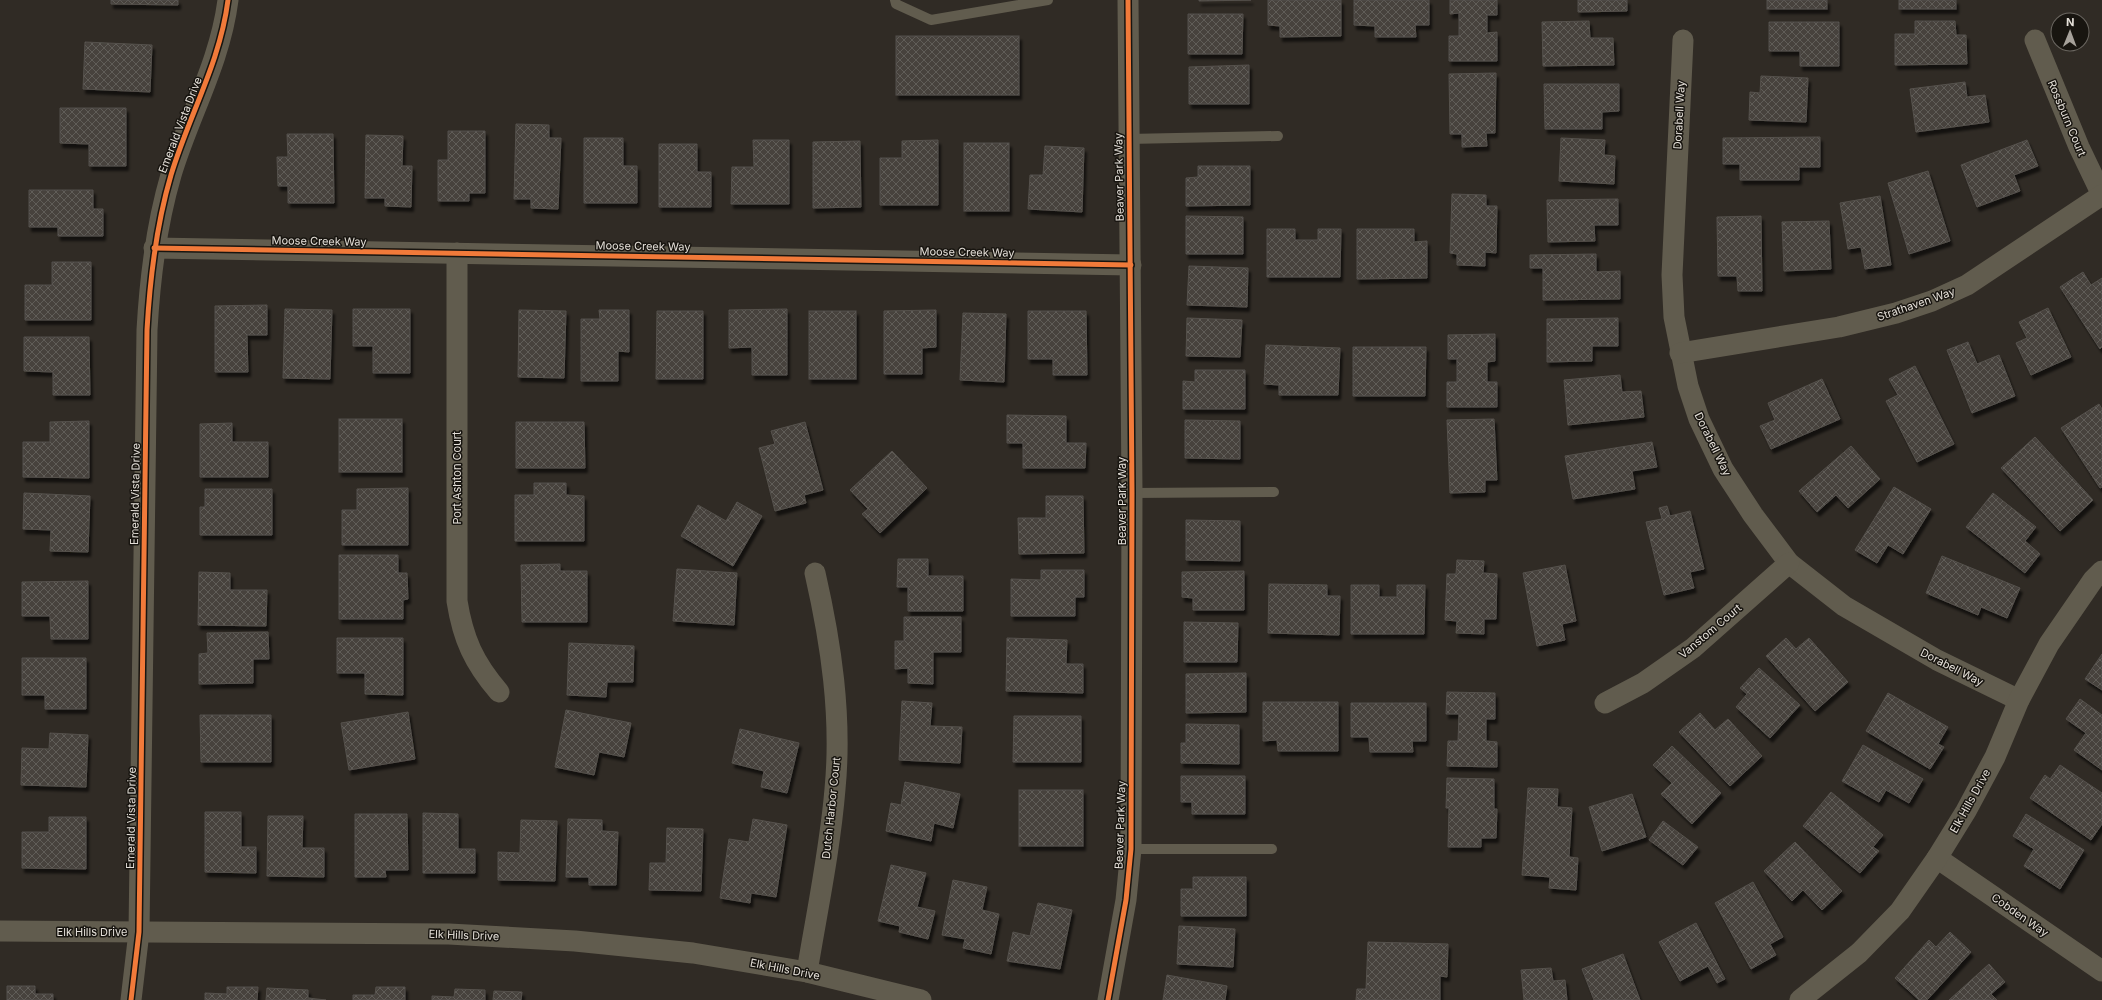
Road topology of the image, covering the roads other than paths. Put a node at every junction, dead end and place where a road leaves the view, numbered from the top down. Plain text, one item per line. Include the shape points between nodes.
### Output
1 (228, 0) edge
2 (895, 0) edge
3 (1048, 0) edge
4 (1128, 0) edge
5 (1683, 40) dead end
6 (2035, 40) dead end
7 (1278, 136) dead end
8 (1128, 139) junction
9 (2102, 195) edge
10 (154, 248) junction
11 (457, 253) junction
12 (1131, 265) junction
13 (1680, 353) junction
14 (1274, 492) dead end
15 (1132, 493) junction
16 (1789, 563) junction
17 (2102, 571) edge
18 (815, 573) dead end
19 (499, 692) dead end
20 (2019, 700) junction
21 (1604, 703) dead end
22 (1131, 849) junction
23 (1272, 849) dead end
24 (1937, 858) junction
25 (0, 932) edge
26 (139, 932) junction
27 (2102, 971) edge
28 (807, 972) junction
29 (131, 1000) edge
30 (921, 1000) edge
31 (1108, 1000) edge
32 (1800, 1000) edge

1 - 10 street, Emerald Vista Drive via 219,46 207,83 171,175
2 - 3 lane via 896,4 931,20
4 - 8 street, Beaver Park Way
5 - 13 street, Dorabell Way via 1672,275 1674,317
6 - 9 street, Rossburn Court via 2079,147
7 - 8 lane
8 - 12 street, Beaver Park Way
9 - 13 street, Strathaven Way via 1967,285 1932,301 1839,327
10 - 11 street, Moose Creek Way
10 - 26 street, Emerald Vista Drive via 147,330
11 - 12 street, Moose Creek Way
11 - 19 street, Port Ashton Court via 457,602 461,627 470,651 484,675
12 - 15 street, Beaver Park Way
13 - 16 street, Dorabell Way via 1699,419 1723,470
14 - 15 lane
15 - 22 street, Beaver Park Way
16 - 20 street, Dorabell Way via 1844,606 1936,660
16 - 21 street, Vanstom Court via 1693,648 1643,683
17 - 20 street, Elk Hills Drive via 2049,644
18 - 28 street, Dutch Harbor Court via 826,620 835,687 837,744 830,833
20 - 24 street, Elk Hills Drive via 1991,763
22 - 23 lane
22 - 31 street, Beaver Park Way via 1126,900
24 - 27 street, Cobden Way
24 - 32 street, Elk Hills Drive via 1900,911 1859,953
25 - 26 street, Elk Hills Drive
26 - 28 street, Elk Hills Drive via 449,934 575,940 693,953
26 - 29 street, Emerald Vista Drive
28 - 30 street, Elk Hills Drive

